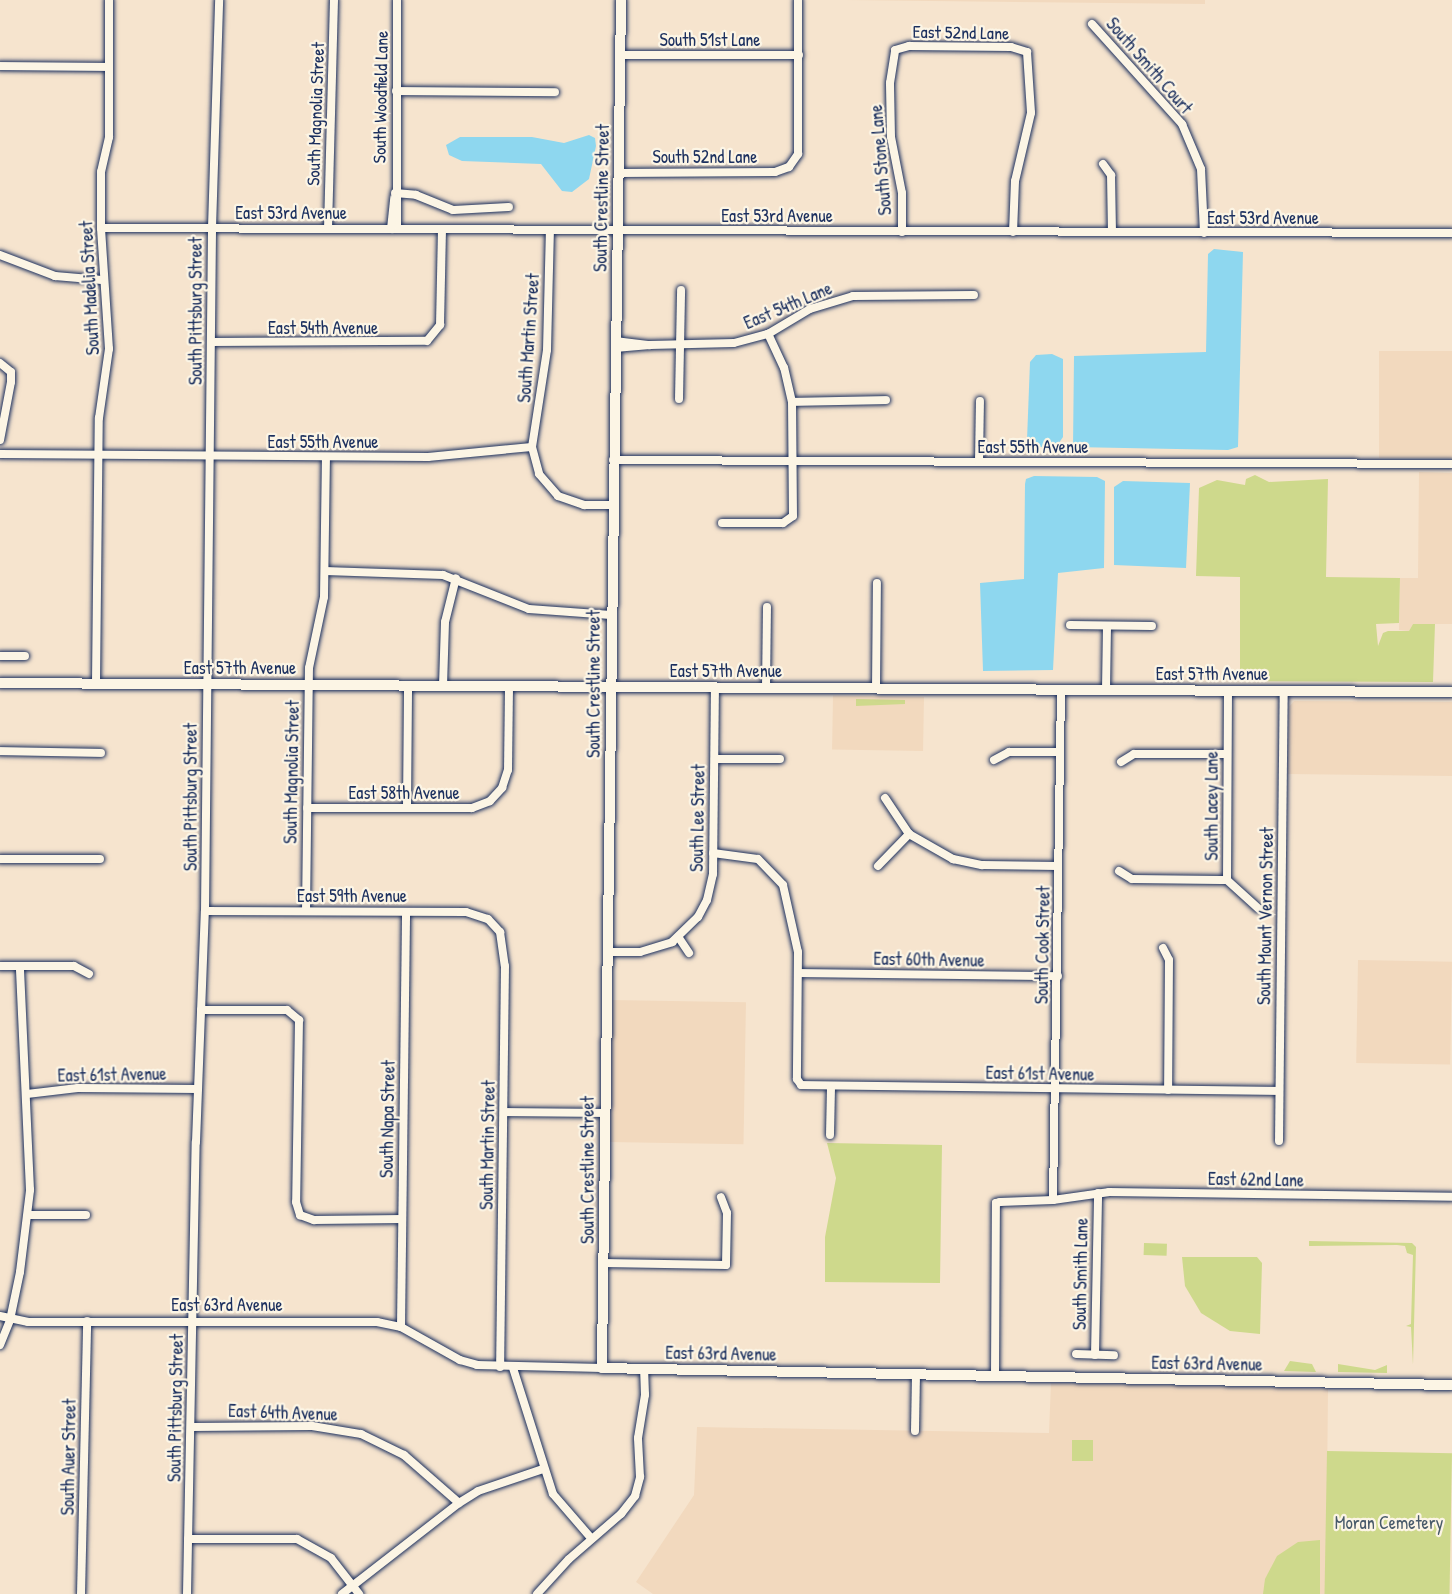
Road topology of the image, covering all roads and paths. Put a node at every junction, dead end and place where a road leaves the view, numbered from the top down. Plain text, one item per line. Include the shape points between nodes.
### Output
1 (109, 0) edge
2 (219, 0) edge
3 (334, 0) edge
4 (397, 0) edge
5 (621, 0) edge
6 (798, 0) edge
7 (1092, 24) dead end
8 (895, 50) joint
9 (621, 55) junction
10 (799, 55) junction
11 (0, 66) edge
12 (109, 67) junction
13 (396, 91) junction
14 (555, 92) dead end
15 (1103, 164) dead end
16 (620, 173) junction
17 (395, 194) junction
18 (509, 207) dead end
19 (101, 228) junction
20 (212, 228) junction
21 (328, 229) junction
22 (394, 229) junction
23 (442, 229) junction
24 (549, 230) junction
25 (618, 230) junction
26 (1112, 230) junction
27 (902, 232) junction
28 (1013, 232) junction
29 (1204, 233) junction
30 (1452, 233) edge
31 (0, 255) edge
32 (102, 280) junction
33 (681, 290) dead end
34 (974, 295) dead end
35 (768, 334) junction
36 (211, 342) junction
37 (615, 344) junction
38 (680, 345) junction
39 (0, 363) edge
40 (679, 399) dead end
41 (886, 399) dead end
42 (980, 400) dead end
43 (792, 402) junction
44 (0, 440) edge
45 (532, 447) junction
46 (0, 454) edge
47 (99, 456) junction
48 (210, 457) junction
49 (326, 457) junction
50 (613, 460) junction
51 (791, 461) junction
52 (979, 462) junction
53 (1452, 464) edge
54 (612, 505) junction
55 (722, 523) dead end
56 (326, 572) junction
57 (456, 578) junction
58 (877, 582) dead end
59 (767, 607) dead end
60 (611, 615) junction
61 (1070, 625) dead end
62 (1107, 626) junction
63 (1152, 626) dead end
64 (0, 656) edge
65 (25, 656) dead end
66 (0, 682) edge
67 (96, 683) junction
68 (206, 684) junction
69 (309, 685) junction
70 (408, 686) junction
71 (443, 686) junction
72 (509, 686) junction
73 (610, 687) junction
74 (715, 688) junction
75 (766, 688) junction
76 (876, 689) junction
77 (1060, 690) junction
78 (1106, 690) junction
79 (1228, 691) junction
80 (1284, 691) junction
81 (1452, 692) edge
82 (0, 751) edge
83 (1060, 752) junction
84 (101, 753) dead end
85 (1227, 754) junction
86 (715, 759) junction
87 (780, 759) dead end
88 (994, 760) dead end
89 (1122, 762) dead end
90 (885, 798) dead end
91 (307, 807) junction
92 (407, 807) junction
93 (909, 834) junction
94 (713, 853) junction
95 (0, 859) edge
96 (100, 860) dead end
97 (878, 866) dead end
98 (1058, 866) junction
99 (1119, 871) dead end
100 (1227, 880) junction
101 (1258, 908) dead end
102 (205, 911) junction
103 (306, 911) junction
104 (406, 912) junction
105 (495, 925) joint
106 (679, 938) junction
107 (1163, 948) dead end
108 (607, 952) junction
109 (689, 953) dead end
110 (0, 966) edge
111 (20, 967) junction
112 (800, 973) junction
113 (89, 974) dead end
114 (1058, 976) junction
115 (201, 1010) junction
116 (831, 1086) junction
117 (198, 1089) junction
118 (1056, 1089) junction
119 (1168, 1090) junction
120 (1280, 1091) junction
121 (27, 1094) junction
122 (504, 1112) junction
123 (604, 1113) junction
124 (831, 1135) dead end
125 (1280, 1141) dead end
126 (1098, 1193) junction
127 (722, 1197) dead end
128 (1451, 1198) edge
129 (1053, 1200) junction
130 (29, 1215) junction
131 (86, 1215) dead end
132 (402, 1219) junction
133 (603, 1263) junction
134 (0, 1316) edge
135 (10, 1320) junction
136 (87, 1321) junction
137 (192, 1321) junction
138 (401, 1327) junction
139 (0, 1345) edge
140 (1076, 1354) dead end
141 (1095, 1355) junction
142 (1114, 1355) dead end
143 (500, 1367) junction
144 (513, 1368) junction
145 (602, 1368) junction
146 (644, 1369) junction
147 (916, 1375) junction
148 (995, 1377) junction
149 (1452, 1385) edge
150 (191, 1426) junction
151 (915, 1431) dead end
152 (543, 1469) junction
153 (459, 1503) junction
154 (188, 1539) junction
155 (591, 1539) junction
156 (354, 1584) junction
157 (81, 1594) edge
158 (188, 1594) edge
159 (342, 1594) edge
160 (359, 1594) edge
161 (537, 1594) edge

1 - 12 street, South Madelia Street
2 - 20 street, South Pittsburg Street
3 - 21 street, South Magnolia Street
4 - 13 street, South Woodfield Lane
5 - 9 street, South Crestline Street
6 - 10 street
7 - 29 street, South Smith Court via 1182,124 1201,169
8 - 27 street, South Stone Lane via 890,83 891,129 902,193
8 - 28 street, East 52nd Lane via 909,46 1011,47 1028,52 1031,113 1015,181
9 - 10 street, South 51st Lane
9 - 16 street, South Crestline Street
10 - 16 street, South 52nd Lane via 798,154 789,167 775,172
11 - 12 street
12 - 19 street, South Madelia Street via 109,136 101,172
13 - 14 street
13 - 17 street, South Woodfield Lane
15 - 26 street via 1112,175
16 - 25 street, South Crestline Street
17 - 18 street via 416,195 453,210
17 - 22 street, South Woodfield Lane
19 - 20 street, East 53rd Avenue
19 - 32 street, South Madelia Street
20 - 21 street, East 53rd Avenue
20 - 36 street, South Pittsburg Street
21 - 22 street, East 53rd Avenue
22 - 23 street, East 53rd Avenue
23 - 24 street, East 53rd Avenue
23 - 36 street, East 54th Avenue via 441,317 433,337 416,343
24 - 25 street, East 53rd Avenue
24 - 45 street, South Martin Street via 547,350
25 - 27 street, East 53rd Avenue
25 - 37 street, South Crestline Street
26 - 28 street, East 53rd Avenue
26 - 29 street, East 53rd Avenue
27 - 28 street, East 53rd Avenue
29 - 30 street, East 53rd Avenue
31 - 32 street via 55,276
32 - 47 street, South Madelia Street via 109,349 100,412
33 - 38 street
34 - 35 street, East 54th Lane via 853,296 810,309
35 - 38 street, East 54th Lane via 734,343
35 - 43 street via 784,368
36 - 48 street, South Pittsburg Street
37 - 38 street, East 54th Lane
37 - 50 street, South Crestline Street
38 - 40 street
39 - 44 street via 11,372
41 - 43 street
42 - 52 street
43 - 51 street
45 - 49 street, East 55th Avenue via 437,457
45 - 54 street via 539,474 558,496 584,505
46 - 47 street, East 55th Avenue
47 - 48 street, East 55th Avenue
47 - 67 street, South Madelia Street
48 - 49 street, East 55th Avenue
48 - 68 street, South Pittsburg Street
49 - 56 street, South Magnolia Street
50 - 51 street, East 55th Avenue
50 - 54 street, South Crestline Street
51 - 52 street, East 55th Avenue
51 - 55 street via 792,520
52 - 53 street, East 55th Avenue
54 - 60 street, South Crestline Street
56 - 57 street via 412,572
56 - 69 street, South Magnolia Street via 324,605 309,657
57 - 60 street via 528,609
57 - 71 street via 445,622
58 - 76 street
59 - 75 street
60 - 73 street, South Crestline Street
61 - 62 street
62 - 63 street
62 - 78 street
64 - 65 street
66 - 67 street, East 57th Avenue
67 - 68 street, East 57th Avenue
68 - 69 street, East 57th Avenue
68 - 102 street, South Pittsburg Street
69 - 70 street, East 57th Avenue
69 - 91 street, South Magnolia Street
70 - 71 street, East 57th Avenue
70 - 92 street
71 - 72 street, East 57th Avenue
72 - 73 street, East 57th Avenue
72 - 92 street, East 58th Avenue via 508,770 497,795 472,808
73 - 74 street, East 57th Avenue
73 - 108 street, South Crestline Street
74 - 75 street, East 57th Avenue
74 - 86 street, South Lee Street
75 - 76 street, East 57th Avenue
76 - 77 street, East 57th Avenue
77 - 78 street, East 57th Avenue
77 - 83 street, South Cook Street
78 - 79 street, East 57th Avenue
79 - 80 street, East 57th Avenue
79 - 85 street, South Lacey Lane
80 - 81 street, East 57th Avenue
80 - 120 street, South Mount Vernon Street
82 - 84 street
83 - 88 street via 1009,752
83 - 98 street, South Cook Street
85 - 89 street via 1134,754
85 - 100 street, South Lacey Lane
86 - 87 street
86 - 94 street, South Lee Street
90 - 93 street
91 - 92 street, East 58th Avenue
91 - 103 street, South Magnolia Street
93 - 97 street
93 - 98 street via 932,850 965,863
94 - 106 street, South Lee Street via 707,900
94 - 112 street via 758,859 777,878 788,904
95 - 96 street
98 - 114 street, South Cook Street
99 - 100 street via 1132,879
100 - 101 street, South Lacey Lane
102 - 103 street, East 59th Avenue
102 - 115 street, South Pittsburg Street
103 - 104 street, East 59th Avenue
104 - 105 street, East 59th Avenue via 474,913
104 - 132 street, South Napa Street
105 - 122 street, South Martin Street via 505,947
106 - 108 street, South Lee Street via 652,950
106 - 109 street
107 - 119 street via 1169,960
108 - 123 street, South Crestline Street
110 - 111 street
111 - 113 street via 74,966
111 - 121 street
112 - 114 street, East 60th Avenue
112 - 116 street, East 61st Avenue via 797,1079 801,1085
114 - 118 street, South Cook Street
115 - 117 street, South Pittsburg Street
115 - 132 street via 287,1010 297,1015 302,1030 296,1202 300,1215 314,1220
116 - 118 street, East 61st Avenue
116 - 124 street
117 - 121 street, East 61st Avenue via 78,1088
117 - 137 street, South Pittsburg Street
118 - 119 street, East 61st Avenue
118 - 129 street, South Cook Street
119 - 120 street, East 61st Avenue
120 - 125 street, South Mount Vernon Street
121 - 130 street
122 - 123 street
122 - 143 street, South Martin Street
123 - 133 street, South Crestline Street
126 - 128 street, East 62nd Lane
126 - 129 street, East 62nd Lane
126 - 141 street, South Smith Lane
127 - 133 street via 727,1213 726,1265
129 - 148 street, East 62nd Lane via 996,1203
130 - 131 street
130 - 135 street
132 - 138 street, South Napa Street
133 - 145 street, South Crestline Street
134 - 135 street, East 63rd Avenue
135 - 136 street, East 63rd Avenue
135 - 139 street
136 - 137 street, East 63rd Avenue
136 - 157 street, South Auer Street
137 - 138 street, East 63rd Avenue via 367,1321
137 - 150 street, South Pittsburg Street
138 - 143 street, East 63rd Avenue via 460,1360
140 - 141 street
141 - 142 street
143 - 144 street, East 63rd Avenue
144 - 145 street, East 63rd Avenue
144 - 152 street via 530,1413
145 - 146 street, East 63rd Avenue
146 - 147 street, East 63rd Avenue
146 - 155 street via 645,1395 638,1438 640,1477 635,1496 621,1514
147 - 148 street, East 63rd Avenue
147 - 151 street
148 - 149 street, East 63rd Avenue
150 - 153 street, East 64th Avenue via 312,1426 361,1434 404,1455
150 - 154 street, South Pittsburg Street
152 - 153 street via 478,1491
152 - 155 street via 565,1512
153 - 156 street
154 - 156 street via 297,1539 321,1550
154 - 158 street, South Pittsburg Street
155 - 161 street
156 - 159 street
156 - 160 street

